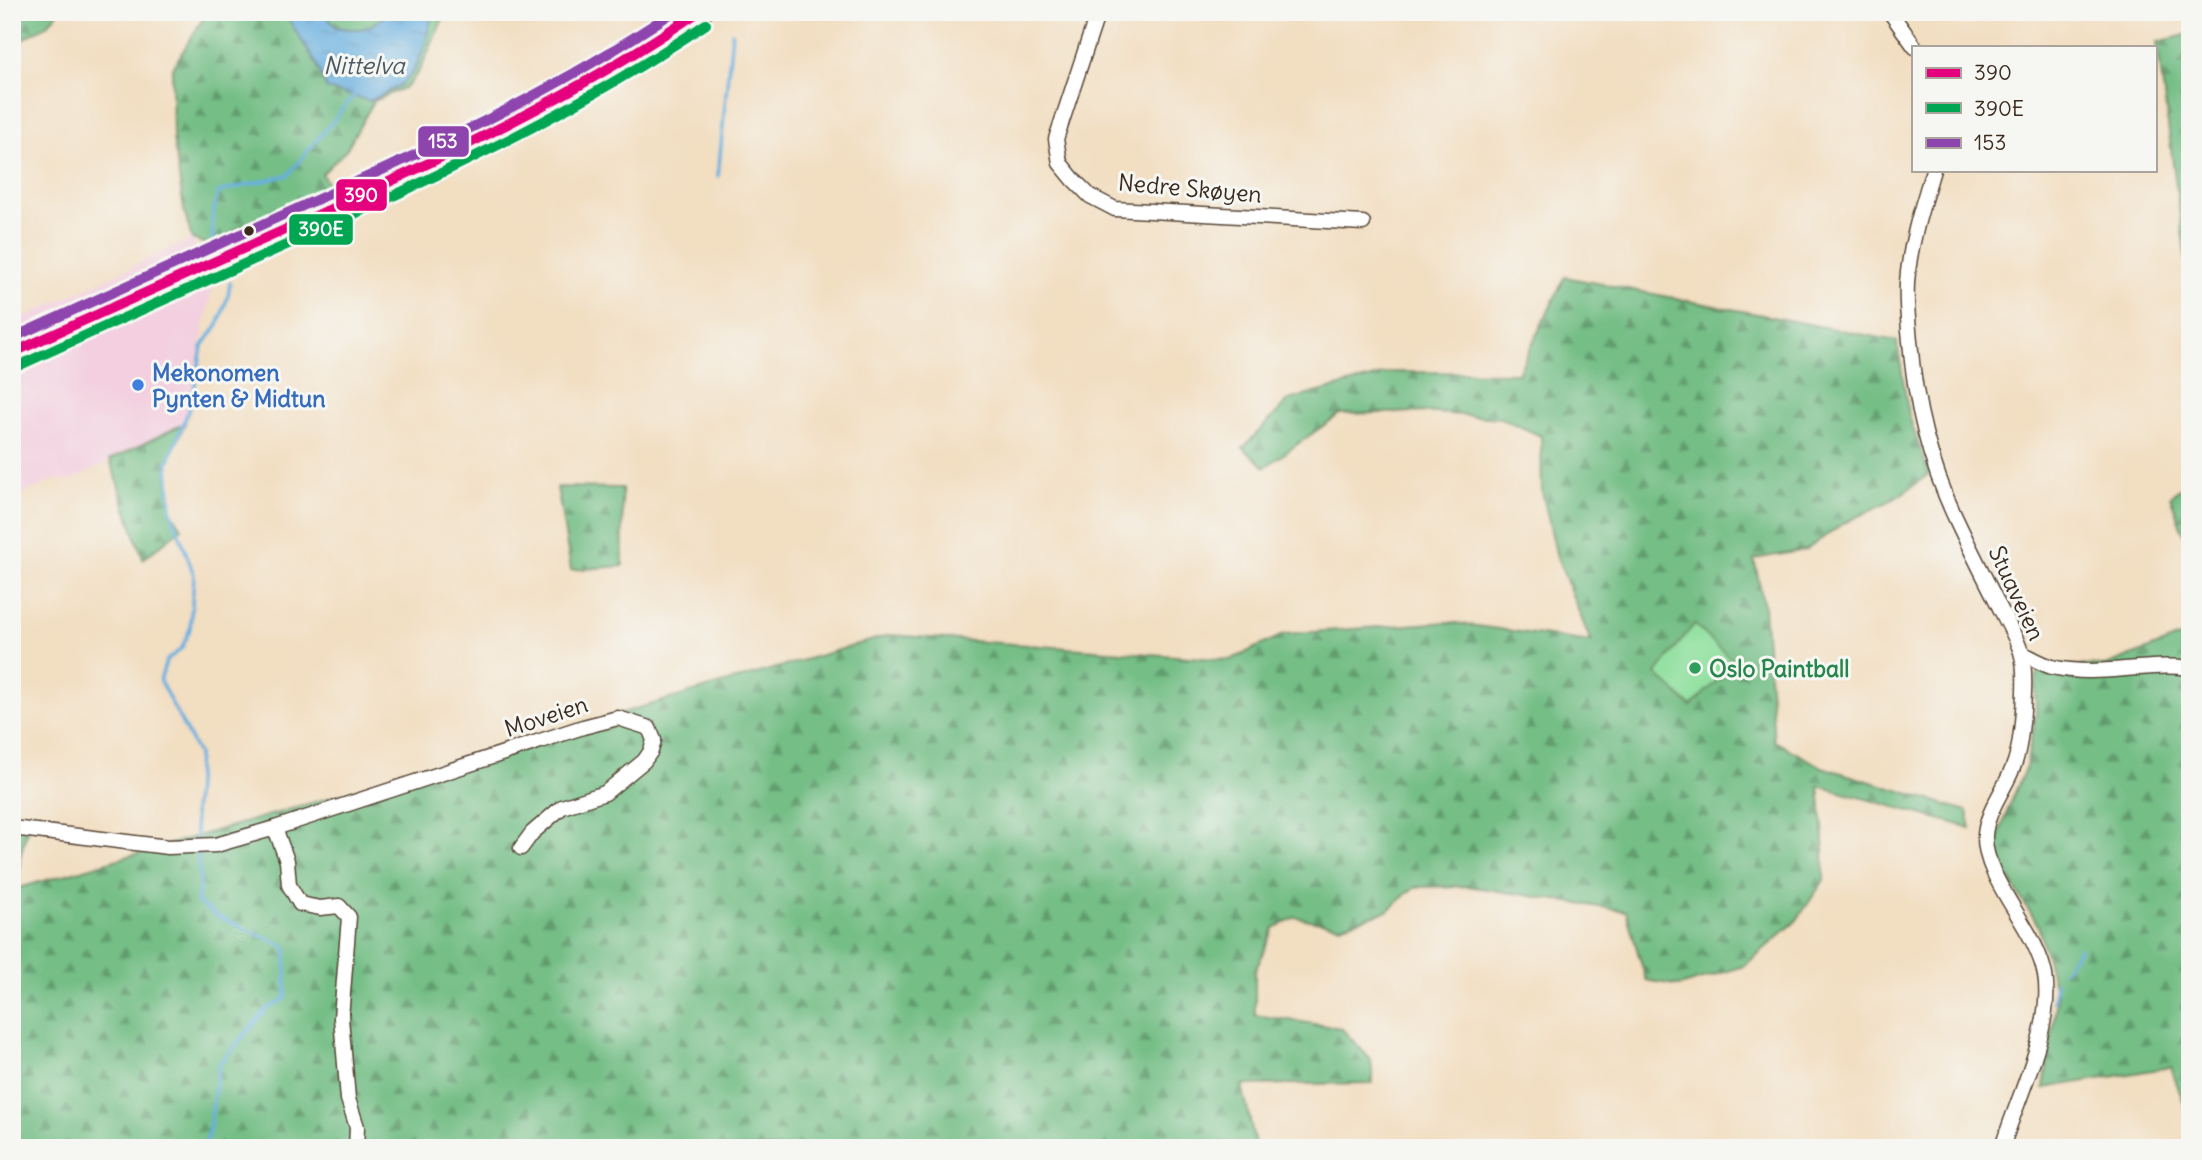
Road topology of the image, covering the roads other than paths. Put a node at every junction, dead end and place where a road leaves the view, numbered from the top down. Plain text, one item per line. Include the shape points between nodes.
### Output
1 (698, 12) edge
2 (1098, 12) edge
3 (1890, 12) edge
4 (1914, 46) edge
5 (1932, 172) edge
6 (1363, 223) dead end
7 (12, 353) edge
8 (2022, 653) junction
9 (2190, 668) edge
10 (12, 828) edge
11 (275, 828) junction
12 (521, 848) dead end
13 (356, 1148) edge
14 (2002, 1148) edge

1 - 7 highway via 587,84 490,136
2 - 6 street, Nedre Skøyen via 1056,139 1060,163 1090,196 1115,209
3 - 4 street
5 - 8 street, Stuaveien via 1908,273 1917,403 1940,481
8 - 9 street via 2050,666 2082,672 2165,664
8 - 14 street, Stuaveien via 2022,718 2015,762 1989,816 1985,841 1991,866 2036,948 2046,987 2035,1052
10 - 11 street, Moveien via 167,847 216,845
11 - 12 street, Moveien via 583,727 618,718 649,728 654,740 644,761 605,793 562,807
11 - 13 street via 287,861 289,885 300,904 340,906 349,917 341,1018

